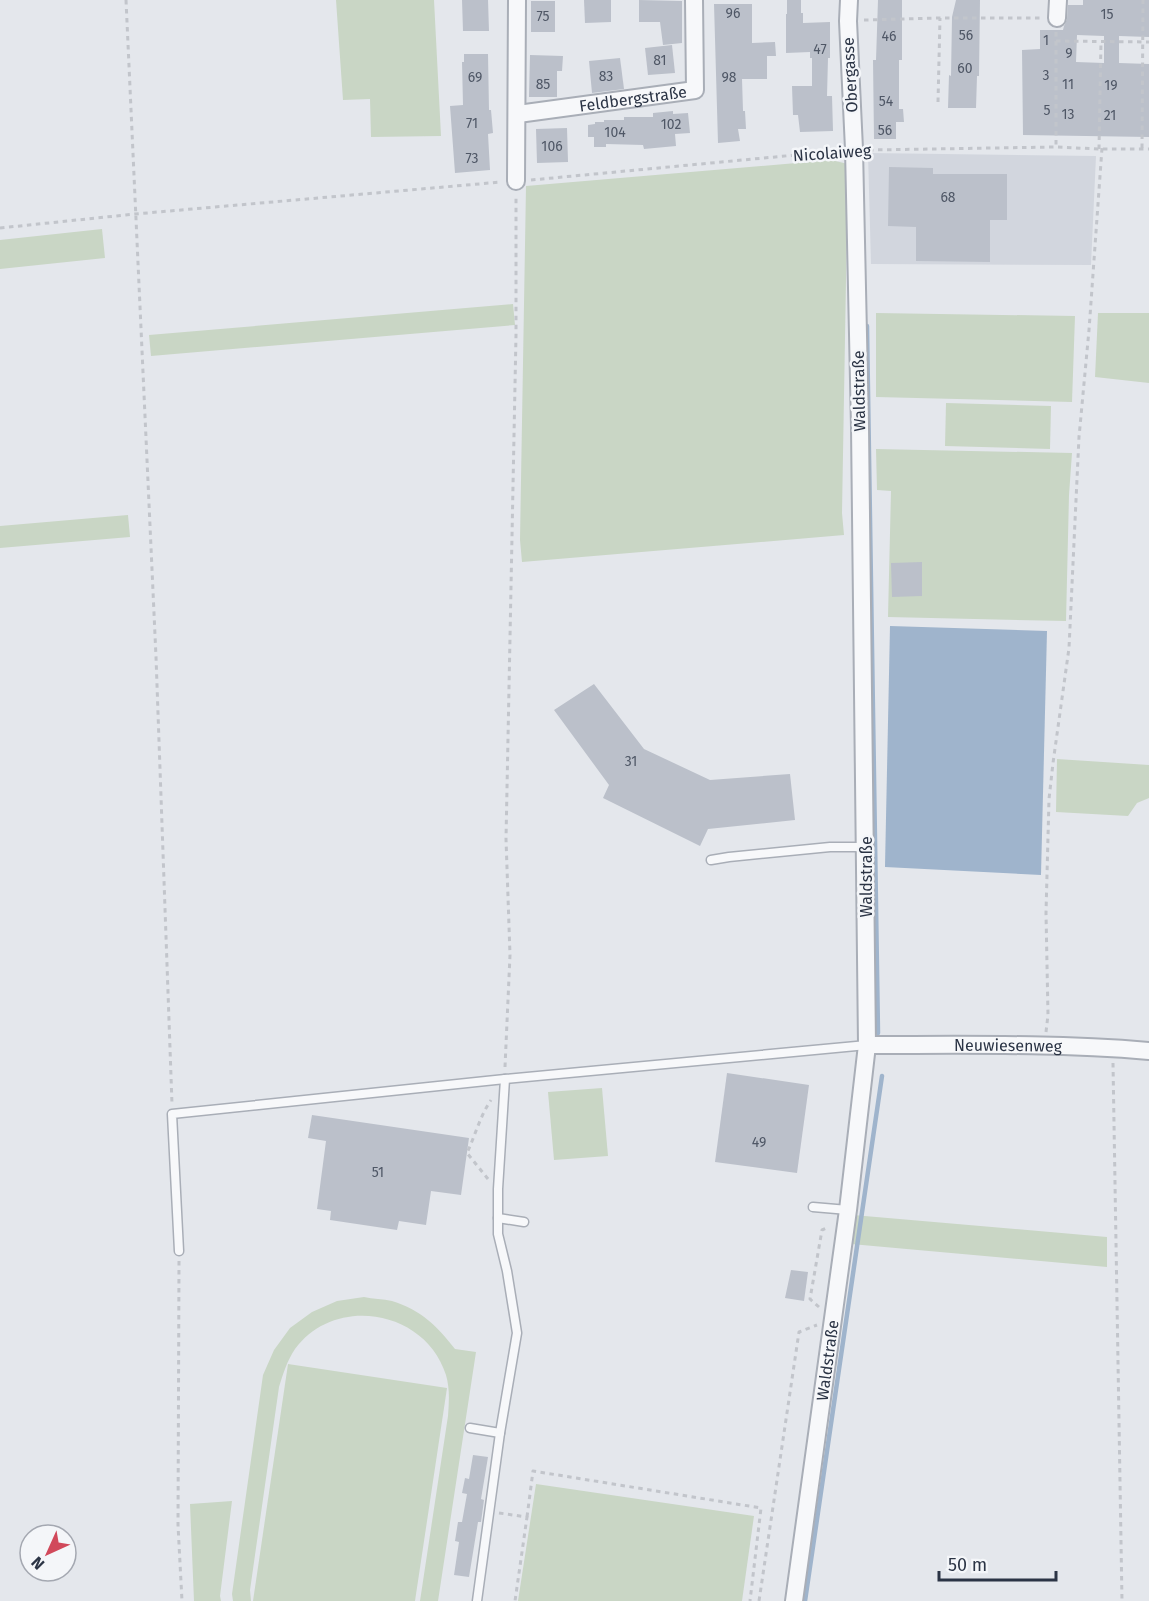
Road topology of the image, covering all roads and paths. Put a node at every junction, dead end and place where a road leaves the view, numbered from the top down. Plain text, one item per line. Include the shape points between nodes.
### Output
1 (126, 0) edge
2 (517, 0) edge
3 (694, 0) edge
4 (849, 0) edge
5 (1058, 0) edge
6 (1143, 0) edge
7 (940, 18) junction
8 (848, 21) junction
9 (1056, 25) junction
10 (1056, 40) junction
11 (1101, 41) junction
12 (1143, 42) junction
13 (1149, 42) edge
14 (938, 102) dead end
15 (518, 114) junction
16 (1056, 147) junction
17 (1142, 148) junction
18 (854, 149) junction
19 (1100, 149) junction
20 (1149, 149) edge
21 (516, 181) junction
22 (135, 214) junction
23 (0, 228) edge
24 (865, 847) junction
25 (711, 860) dead end
26 (867, 1045) junction
27 (1045, 1045) junction
28 (1112, 1047) junction
29 (1149, 1051) edge
30 (505, 1079) junction
31 (172, 1113) junction
32 (498, 1189) junction
33 (813, 1207) dead end
34 (848, 1210) junction
35 (498, 1218) junction
36 (524, 1222) dead end
37 (836, 1225) dead end
38 (179, 1251) joint
39 (820, 1308) dead end
40 (818, 1317) dead end
41 (470, 1428) dead end
42 (500, 1433) junction
43 (489, 1512) junction
44 (527, 1517) junction
45 (182, 1601) edge
46 (477, 1601) edge
47 (515, 1601) edge
48 (750, 1601) edge
49 (759, 1601) edge
50 (794, 1601) edge
51 (1122, 1601) edge

1 - 22 path
2 - 15 street
3 - 15 street, Feldbergstraße via 695,90
4 - 8 street, Obergasse
5 - 9 street
6 - 12 path
7 - 8 path
7 - 9 path
7 - 14 path
8 - 18 street, Obergasse
9 - 10 path
10 - 11 path
10 - 16 path
11 - 12 path
11 - 19 path
12 - 13 path
12 - 17 path
15 - 21 street
16 - 18 path, Nicolaiweg
16 - 19 path, Nicolaiweg
17 - 19 path, Nicolaiweg
17 - 20 path, Nicolaiweg
18 - 21 path, Nicolaiweg
18 - 24 street, Waldstraße
19 - 27 path via 1079,437 1069,648 1049,799
21 - 22 path, Nicolaiweg
21 - 30 path via 506,839 510,955
22 - 23 path, Nicolaiweg
22 - 31 path
24 - 25 lane
24 - 26 street, Waldstraße
26 - 27 street, Neuwiesenweg
26 - 30 lane
26 - 34 street, Waldstraße
27 - 28 street, Neuwiesenweg
28 - 29 street, Neuwiesenweg
28 - 51 path
30 - 31 lane
30 - 32 lane
30 - 32 path via 488,1105 467,1154
31 - 38 lane
32 - 35 lane
33 - 34 lane
34 - 50 street, Waldstraße
35 - 36 lane
35 - 42 lane via 516,1333
37 - 39 path via 822,1230 810,1299
38 - 45 path via 178,1525
40 - 49 path via 817,1326 799,1332
41 - 42 lane
42 - 43 lane
43 - 44 path
43 - 46 lane
44 - 47 path
44 - 48 path via 533,1471 761,1508

